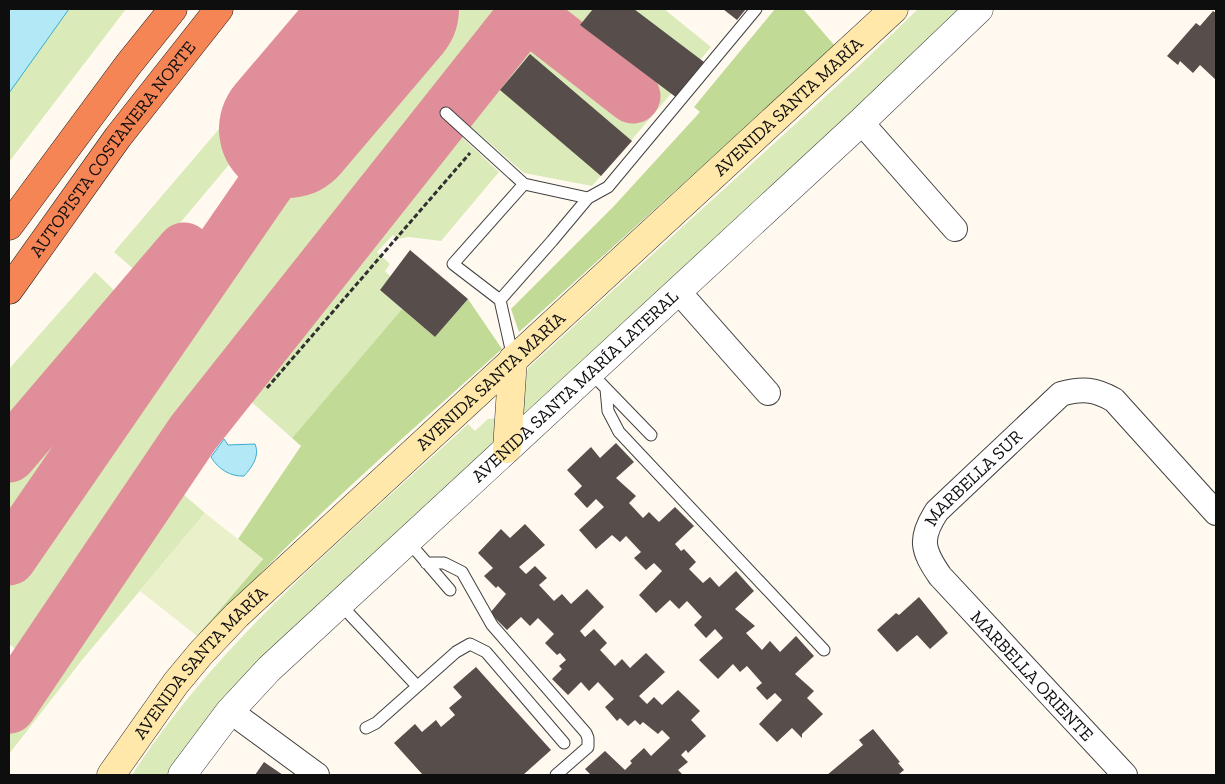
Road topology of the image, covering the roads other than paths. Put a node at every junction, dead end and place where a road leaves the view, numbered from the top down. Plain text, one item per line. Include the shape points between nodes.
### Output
1 (173, 9) edge
2 (219, 9) edge
3 (756, 9) edge
4 (894, 9) edge
5 (978, 9) edge
6 (446, 113) dead end
7 (861, 122) junction
8 (524, 184) junction
9 (588, 198) junction
10 (9, 226) edge
11 (955, 228) dead end
12 (9, 290) edge
13 (678, 291) junction
14 (500, 300) junction
15 (514, 359) junction
16 (598, 381) junction
17 (768, 393) dead end
18 (651, 435) dead end
19 (507, 449) junction
20 (1216, 513) edge
21 (407, 540) junction
22 (426, 563) junction
23 (940, 576) joint
24 (450, 590) dead end
25 (339, 604) junction
26 (824, 650) dead end
27 (417, 686) junction
28 (230, 711) junction
29 (366, 728) dead end
30 (564, 744) dead end
31 (111, 775) edge
32 (182, 775) edge
33 (317, 775) edge
34 (556, 775) edge
35 (1125, 775) edge

1 - 10 highway, AUTOPISTA COSTANERA NORTE via 122,72
2 - 12 highway, AUTOPISTA COSTANERA NORTE via 118,137
3 - 9 lane via 608,187
4 - 15 main road, AVENIDA SANTA MARÍA
5 - 7 street, AVENIDA SANTA MARÍA LATERAL
6 - 8 lane
7 - 11 street
7 - 13 street, AVENIDA SANTA MARÍA LATERAL
8 - 9 lane
8 - 14 lane via 453,264
9 - 14 lane
13 - 16 street, AVENIDA SANTA MARÍA LATERAL
13 - 17 street
14 - 15 lane
15 - 19 main road
15 - 31 main road, AVENIDA SANTA MARÍA via 278,576 201,653
16 - 18 lane
16 - 19 street, AVENIDA SANTA MARÍA LATERAL
16 - 26 lane via 619,432
19 - 21 street, AVENIDA SANTA MARÍA LATERAL
20 - 23 street, MARBELLA SUR via 1114,400 1088,389 1061,394 928,523 924,544 928,559
21 - 22 lane
21 - 25 street, AVENIDA SANTA MARÍA LATERAL
22 - 24 lane
22 - 34 lane via 444,563 462,572 492,625 586,733 588,747
23 - 35 street, MARBELLA ORIENTE
25 - 27 lane
25 - 28 street, AVENIDA SANTA MARÍA LATERAL via 269,669
27 - 29 lane
27 - 30 lane via 464,646 477,646 486,652
28 - 32 street, AVENIDA SANTA MARÍA LATERAL
28 - 33 street

